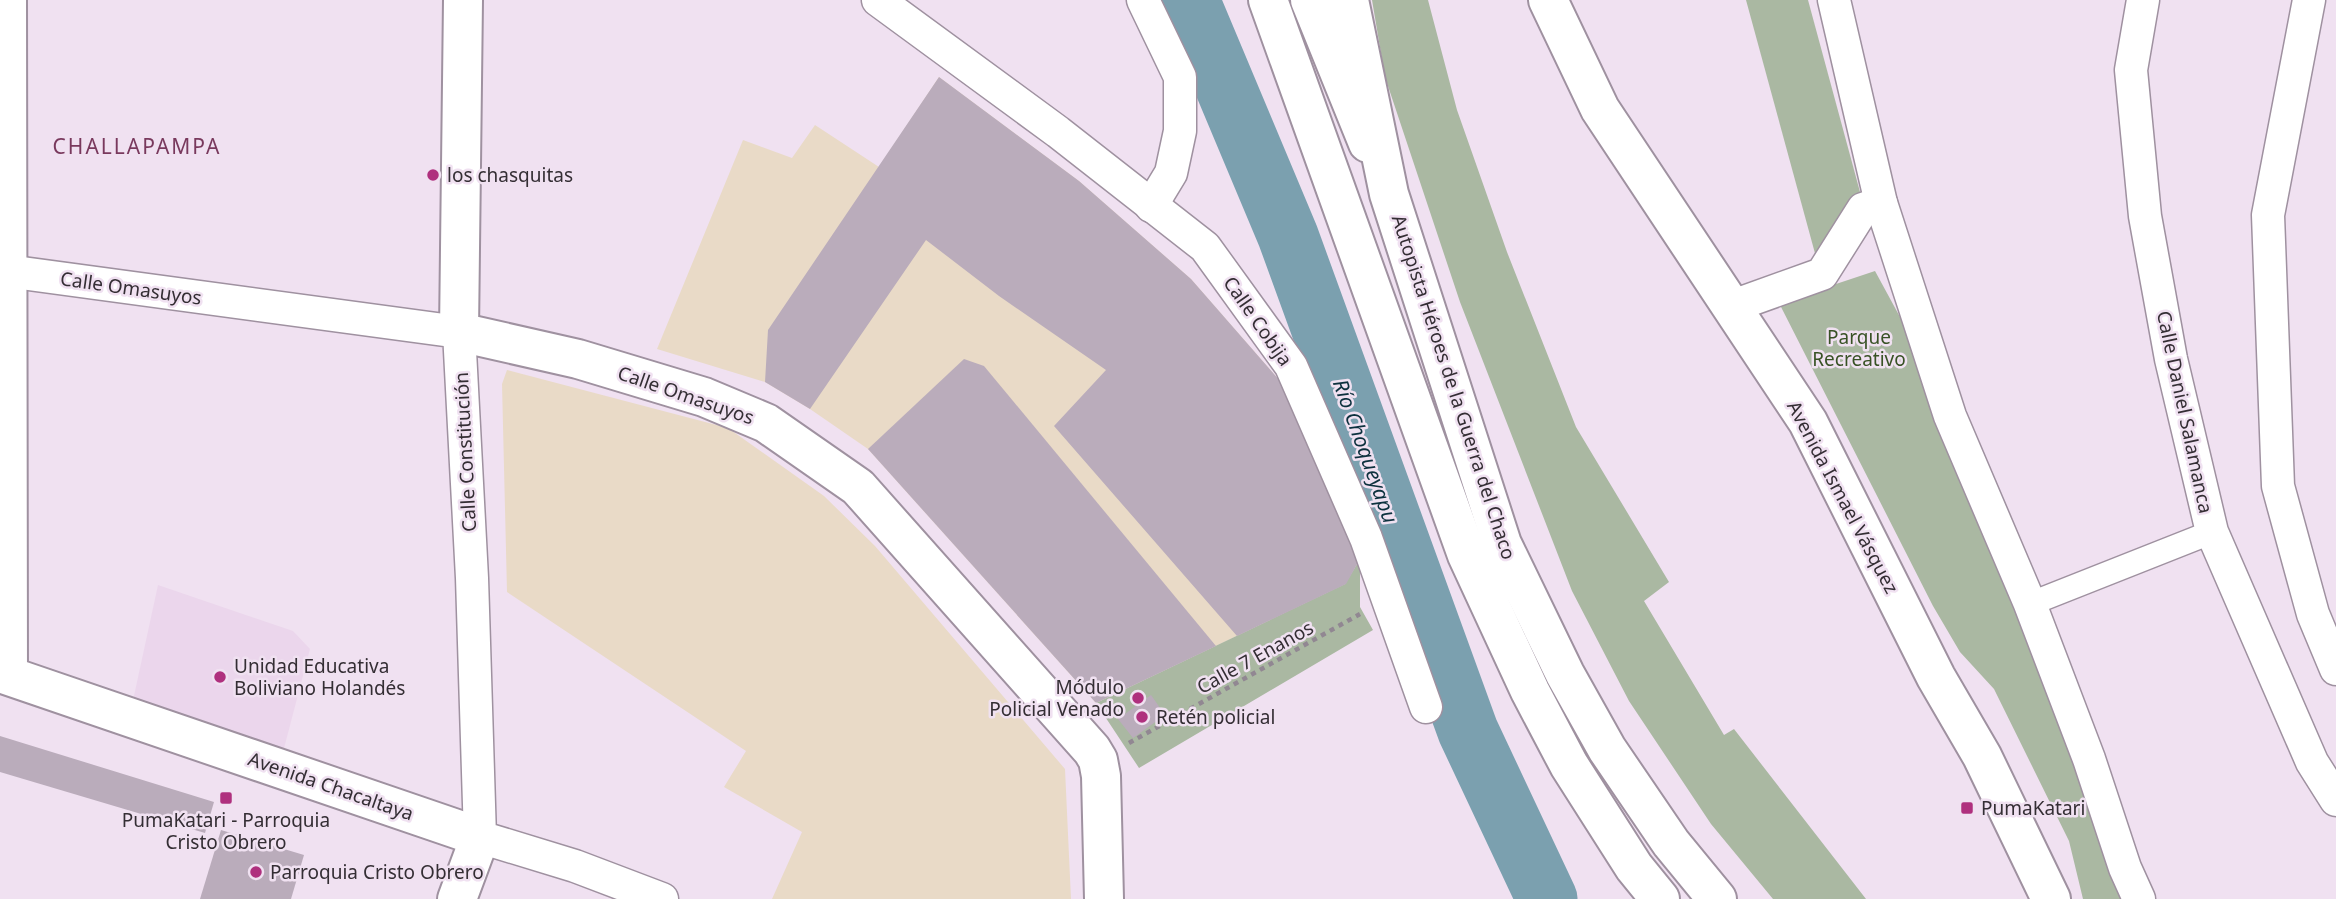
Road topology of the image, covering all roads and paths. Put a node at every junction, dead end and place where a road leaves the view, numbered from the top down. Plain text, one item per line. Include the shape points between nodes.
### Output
1 (7, 0) edge
2 (463, 0) edge
3 (878, 0) edge
4 (1143, 0) edge
5 (1266, 0) edge
6 (1310, 0) edge
7 (1349, 0) edge
8 (1548, 0) edge
9 (1834, 0) edge
10 (2143, 0) edge
11 (2309, 0) edge
12 (1389, 194) junction
13 (1881, 203) junction
14 (1151, 206) junction
15 (3, 270) edge
16 (1730, 307) junction
17 (459, 332) junction
18 (2212, 532) junction
19 (1389, 598) junction
20 (2030, 604) junction
21 (2336, 670) edge
22 (4, 674) edge
23 (1426, 707) dead end
24 (1098, 760) junction
25 (2336, 800) edge
26 (480, 837) junction
27 (457, 899) edge
28 (662, 899) edge
29 (1104, 899) edge
30 (1660, 899) edge
31 (1717, 899) edge
32 (2051, 899) edge
33 (2139, 899) edge

1 - 15 main road
2 - 17 main road, Calle Constitución
3 - 14 street, Calle Cobija
4 - 14 street via 1180,77 1180,131 1171,173
5 - 30 main road, Autopista Héroes de la Guerra del Chaco via 1467,555 1569,765 1634,867
6 - 12 main road, Autopista Héroes de la Guerra del Chaco
7 - 12 main road
8 - 16 main road, Avenida Ismael Vásquez via 1600,109
9 - 13 street
10 - 18 street, Calle Daniel Salamanca via 2131,70 2145,216 2171,359
11 - 21 street via 2268,215 2278,486 2313,614
12 - 31 main road, Autopista Héroes de la Guerra del Chaco via 1503,544 1564,674 1607,749 1671,843
13 - 16 street via 1863,209 1822,274
13 - 20 street via 1950,416
14 - 19 street, Calle Cobija via 1205,247 1292,366
15 - 17 street, Calle Omasuyos
15 - 22 main road
16 - 32 main road, Avenida Ismael Vásquez via 1808,422
17 - 24 main road, Calle Omasuyos via 590,362 704,397 766,424 858,487
17 - 26 street, Calle Constitución
18 - 20 street
18 - 25 street, Calle Daniel Salamanca via 2312,762
19 - 23 street, Calle Cobija
19 - 24 path, Calle 7 Enanos
20 - 33 street
22 - 26 main road, Avenida Chacaltaya
24 - 29 main road
26 - 27 main road, Calle Constitución
26 - 28 street, Avenida Chacaltaya

